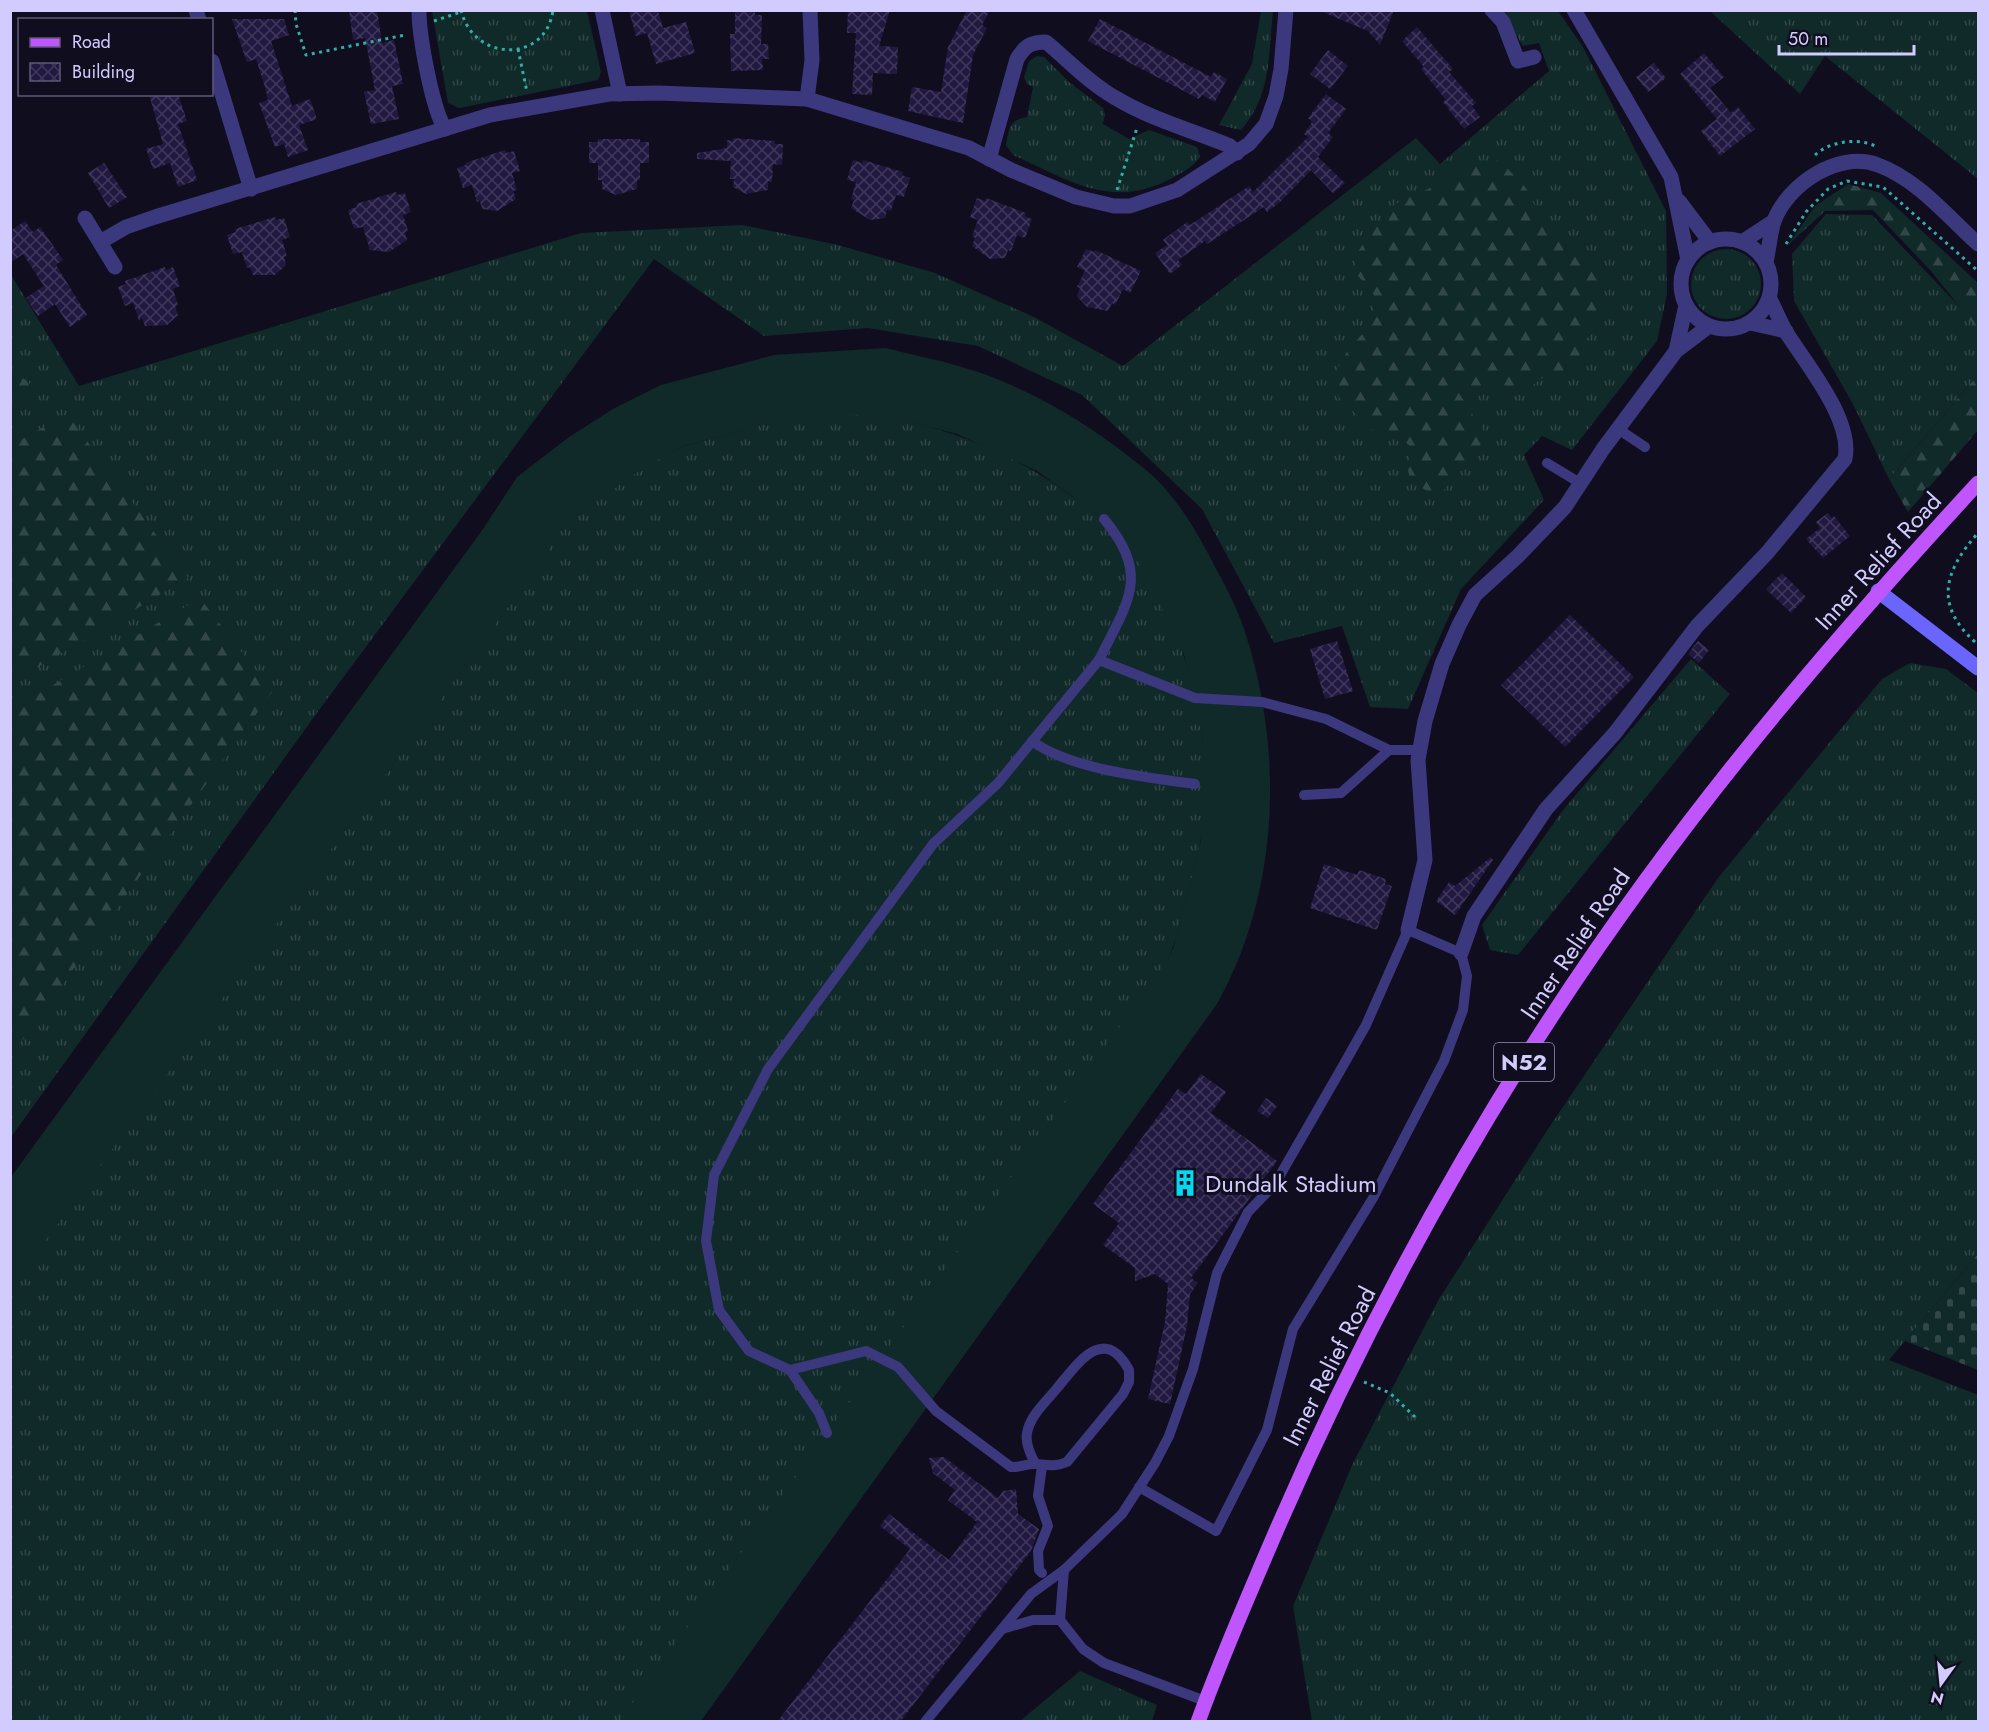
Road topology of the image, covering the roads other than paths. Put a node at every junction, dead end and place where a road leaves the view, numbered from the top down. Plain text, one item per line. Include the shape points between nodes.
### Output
1 (602, 10) edge
2 (810, 10) edge
3 (1286, 10) edge
4 (1492, 10) edge
5 (1574, 10) edge
6 (420, 23) edge
7 (1534, 57) dead end
8 (213, 64) edge
9 (620, 94) junction
10 (807, 99) junction
11 (445, 129) junction
12 (1237, 153) junction
13 (989, 159) junction
14 (251, 189) junction
15 (1678, 199) junction
16 (85, 218) dead end
17 (1774, 221) junction
18 (100, 242) junction
19 (1710, 242) junction
20 (1742, 242) junction
21 (1978, 244) edge
22 (1688, 260) junction
23 (115, 267) dead end
24 (1768, 267) junction
25 (1770, 298) junction
26 (1686, 305) junction
27 (1750, 323) junction
28 (1709, 326) junction
29 (1786, 331) junction
30 (1676, 351) junction
31 (1618, 429) junction
32 (1645, 447) dead end
33 (1547, 463) dead end
34 (1580, 483) junction
35 (1978, 483) edge
36 (1104, 519) dead end
37 (1878, 591) junction
38 (1099, 660) junction
39 (1978, 668) edge
40 (1032, 741) junction
41 (1389, 750) junction
42 (1420, 750) junction
43 (1195, 784) dead end
44 (1304, 795) dead end
45 (1408, 930) junction
46 (1461, 954) junction
47 (790, 1370) junction
48 (827, 1433) dead end
49 (1038, 1465) junction
50 (1139, 1487) junction
51 (1064, 1570) junction
52 (1042, 1573) dead end
53 (1060, 1620) junction
54 (1002, 1629) junction
55 (1205, 1701) junction
56 (925, 1722) edge
57 (1198, 1722) edge

1 - 9 street
2 - 10 street via 812,60
3 - 12 street via 1281,69 1271,111 1260,130
4 - 7 street via 1503,22 1518,61
5 - 15 street via 1648,135
6 - 11 street
8 - 14 street
9 - 10 street
9 - 11 street via 530,107
10 - 13 street via 969,148
11 - 14 street
12 - 13 street via 1165,197 1130,206 1076,197
12 - 13 street via 1194,130 1142,112 1092,83 1046,42 1034,42 1017,59
14 - 18 street via 126,227
15 - 19 street
15 - 22 street
16 - 18 street
17 - 20 street
17 - 21 street via 1803,182 1818,172 1836,164 1876,164 1898,174 1921,192
17 - 24 street
18 - 23 street
19 - 20 street
19 - 22 street
20 - 24 street via 1752,246
22 - 26 street via 1681,290
24 - 25 street
25 - 27 street
25 - 29 street
26 - 28 street
26 - 30 street
27 - 28 street via 1723,329
27 - 29 street
28 - 30 street
29 - 46 street via 1815,371 1845,433 1845,459 1767,553 1697,626 1615,733 1546,809 1474,916
30 - 31 street
31 - 32 lane
31 - 34 street
33 - 34 lane
34 - 42 street via 1565,507 1475,595 1442,664
35 - 37 main road, Inner Relief Road / N52
36 - 38 lane via 1121,540 1132,572 1127,602
37 - 39 street
37 - 55 main road, Inner Relief Road / N52 via 1738,759 1646,881 1528,1055 1464,1160 1348,1375 1293,1491
38 - 40 lane
38 - 41 lane via 1194,698 1262,702 1326,719
40 - 43 lane via 1044,751 1123,775
40 - 47 lane via 998,783 933,844 768,1069 714,1175 706,1241 719,1310 748,1351
41 - 42 lane
41 - 44 lane via 1341,793
42 - 45 street via 1425,860
45 - 46 lane
45 - 50 lane via 1366,1026 1275,1184 1248,1212 1222,1264 1204,1317 1193,1369 1169,1436
46 - 50 lane via 1467,976 1463,1010 1444,1061 1373,1198 1293,1329 1267,1430 1216,1531
47 - 48 lane via 819,1413
47 - 49 lane via 866,1351 898,1367 936,1411 1011,1467
49 - 49 lane via 1060,1465 1070,1459 1124,1394 1129,1370 1114,1352 1105,1348 1082,1358 1031,1420 1026,1442
49 - 52 lane via 1038,1496 1048,1526 1038,1551
50 - 51 lane via 1115,1521
51 - 53 lane
51 - 54 lane via 1031,1594
53 - 54 lane via 1033,1620
53 - 55 lane via 1083,1649 1104,1663
54 - 56 lane
55 - 57 main road, Inner Relief Road / N52

